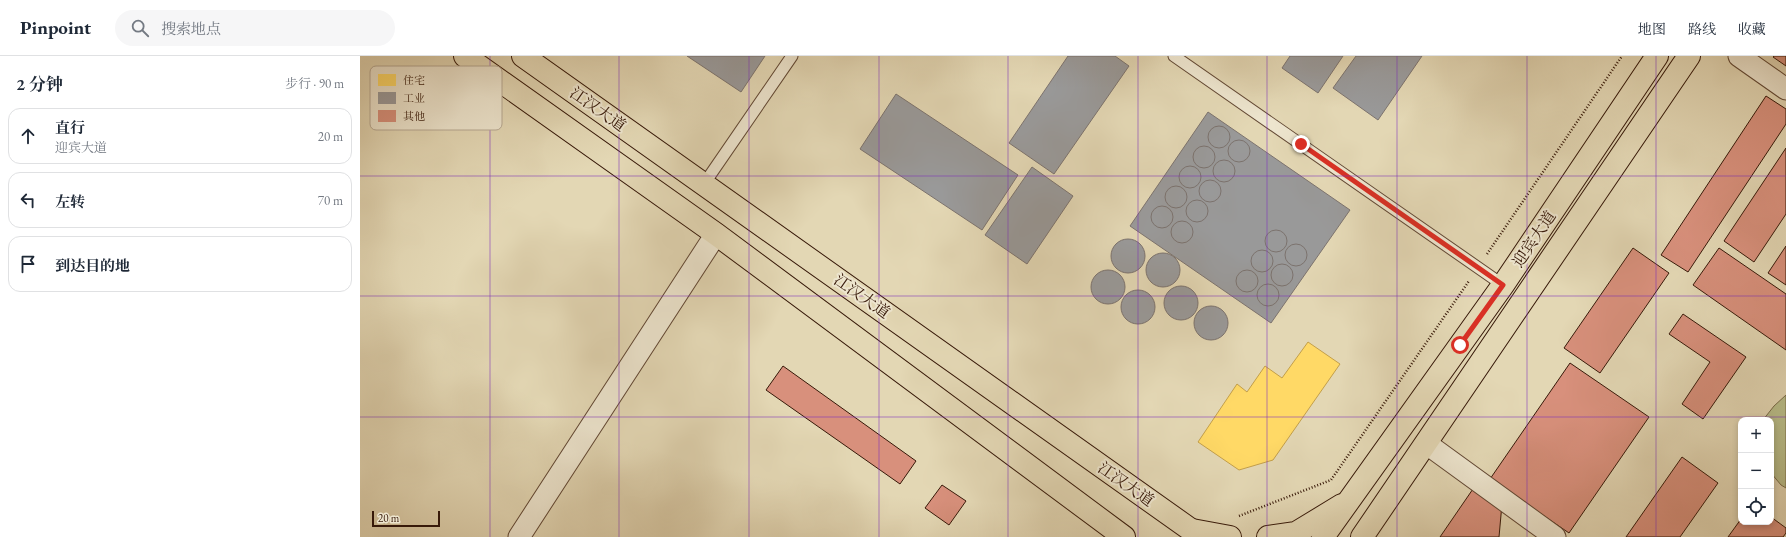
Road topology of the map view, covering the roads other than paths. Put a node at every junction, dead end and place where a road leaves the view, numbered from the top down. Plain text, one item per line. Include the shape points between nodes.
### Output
1 (465, 56) edge
2 (523, 56) edge
3 (792, 56) edge
4 (1174, 56) edge
5 (1657, 56) edge
6 (1690, 56) edge
7 (1738, 56) edge
8 (479, 66) edge
9 (502, 82) edge
10 (1786, 89) edge
11 (704, 184) junction
12 (716, 234) junction
13 (1503, 285) junction
14 (1427, 444) junction
15 (1349, 500) junction
16 (1233, 527) edge
17 (1196, 534) edge
18 (1365, 535) edge
19 (519, 537) edge
20 (1124, 537) edge
21 (1268, 537) edge
22 (1324, 537) edge
23 (1556, 537) edge

1 - 8 main road, 江汉大道
2 - 11 main road, 江汉大道
3 - 11 lane
4 - 13 lane
5 - 13 main road, 迎宾大道
6 - 14 main road, 迎宾大道
7 - 10 street
9 - 12 main road, 江汉大道
11 - 17 main road, 江汉大道
12 - 19 street
12 - 20 main road, 江汉大道
13 - 15 main road, 迎宾大道
14 - 18 main road, 迎宾大道
14 - 23 street
15 - 21 main road via 1296,533
15 - 22 main road, 迎宾大道
16 - 17 main road

